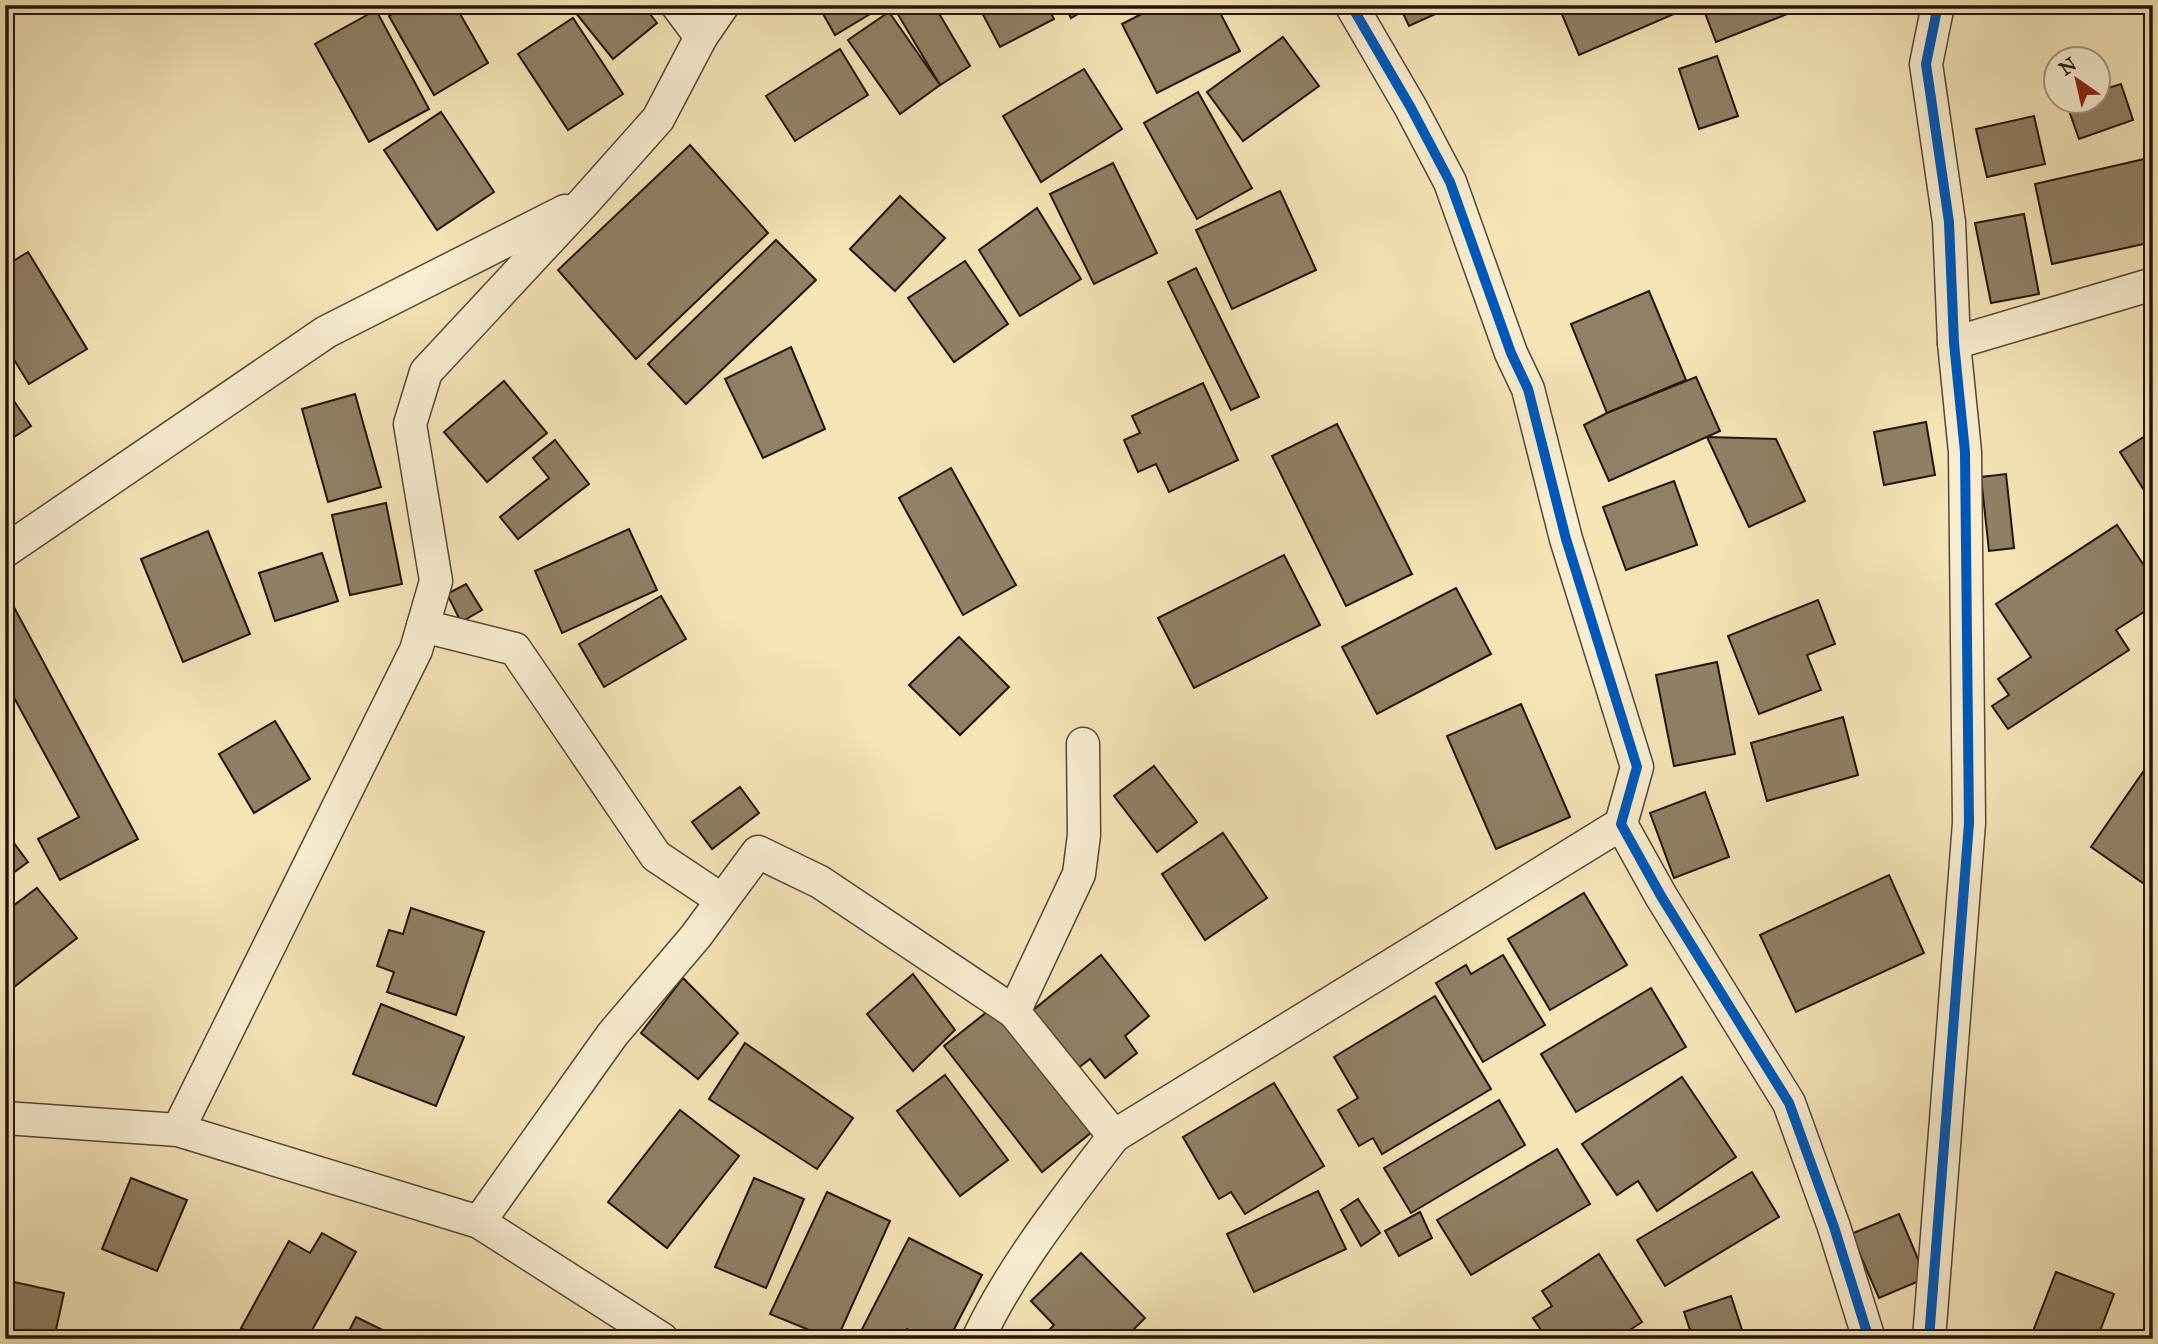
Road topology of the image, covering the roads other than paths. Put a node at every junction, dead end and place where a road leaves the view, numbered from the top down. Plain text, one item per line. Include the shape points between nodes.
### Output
1 (677, 5) edge
2 (723, 5) edge
3 (1351, 5) edge
4 (1938, 5) edge
5 (701, 37) junction
6 (585, 201) junction
7 (2153, 284) edge
8 (1954, 343) junction
9 (5, 551) edge
10 (423, 626) junction
11 (1083, 744) dead end
12 (1621, 824) junction
13 (722, 900) junction
14 (1014, 1012) junction
15 (5, 1118) edge
16 (178, 1130) junction
17 (1114, 1136) junction
18 (479, 1222) junction
19 (662, 1339) edge
20 (978, 1339) edge
21 (1869, 1339) edge
22 (1929, 1339) edge

1 - 5 street
2 - 5 street
3 - 12 street via 1450,182 1528,389 1566,539 1637,767
4 - 8 street via 1926,64 1949,222
5 - 6 street via 658,118
6 - 9 street via 326,332
6 - 10 street via 426,372 410,424 436,581
7 - 8 street
8 - 22 street via 1965,452 1969,823
10 - 13 street via 515,649 656,856
10 - 16 street via 416,650
11 - 14 street via 1084,835 1079,874
12 - 17 street
12 - 21 street via 1789,1103
13 - 14 street via 758,852 820,882
13 - 18 street via 612,1035
14 - 17 street
15 - 16 street
16 - 18 street
17 - 20 street via 1063,1202 999,1298
18 - 19 street

